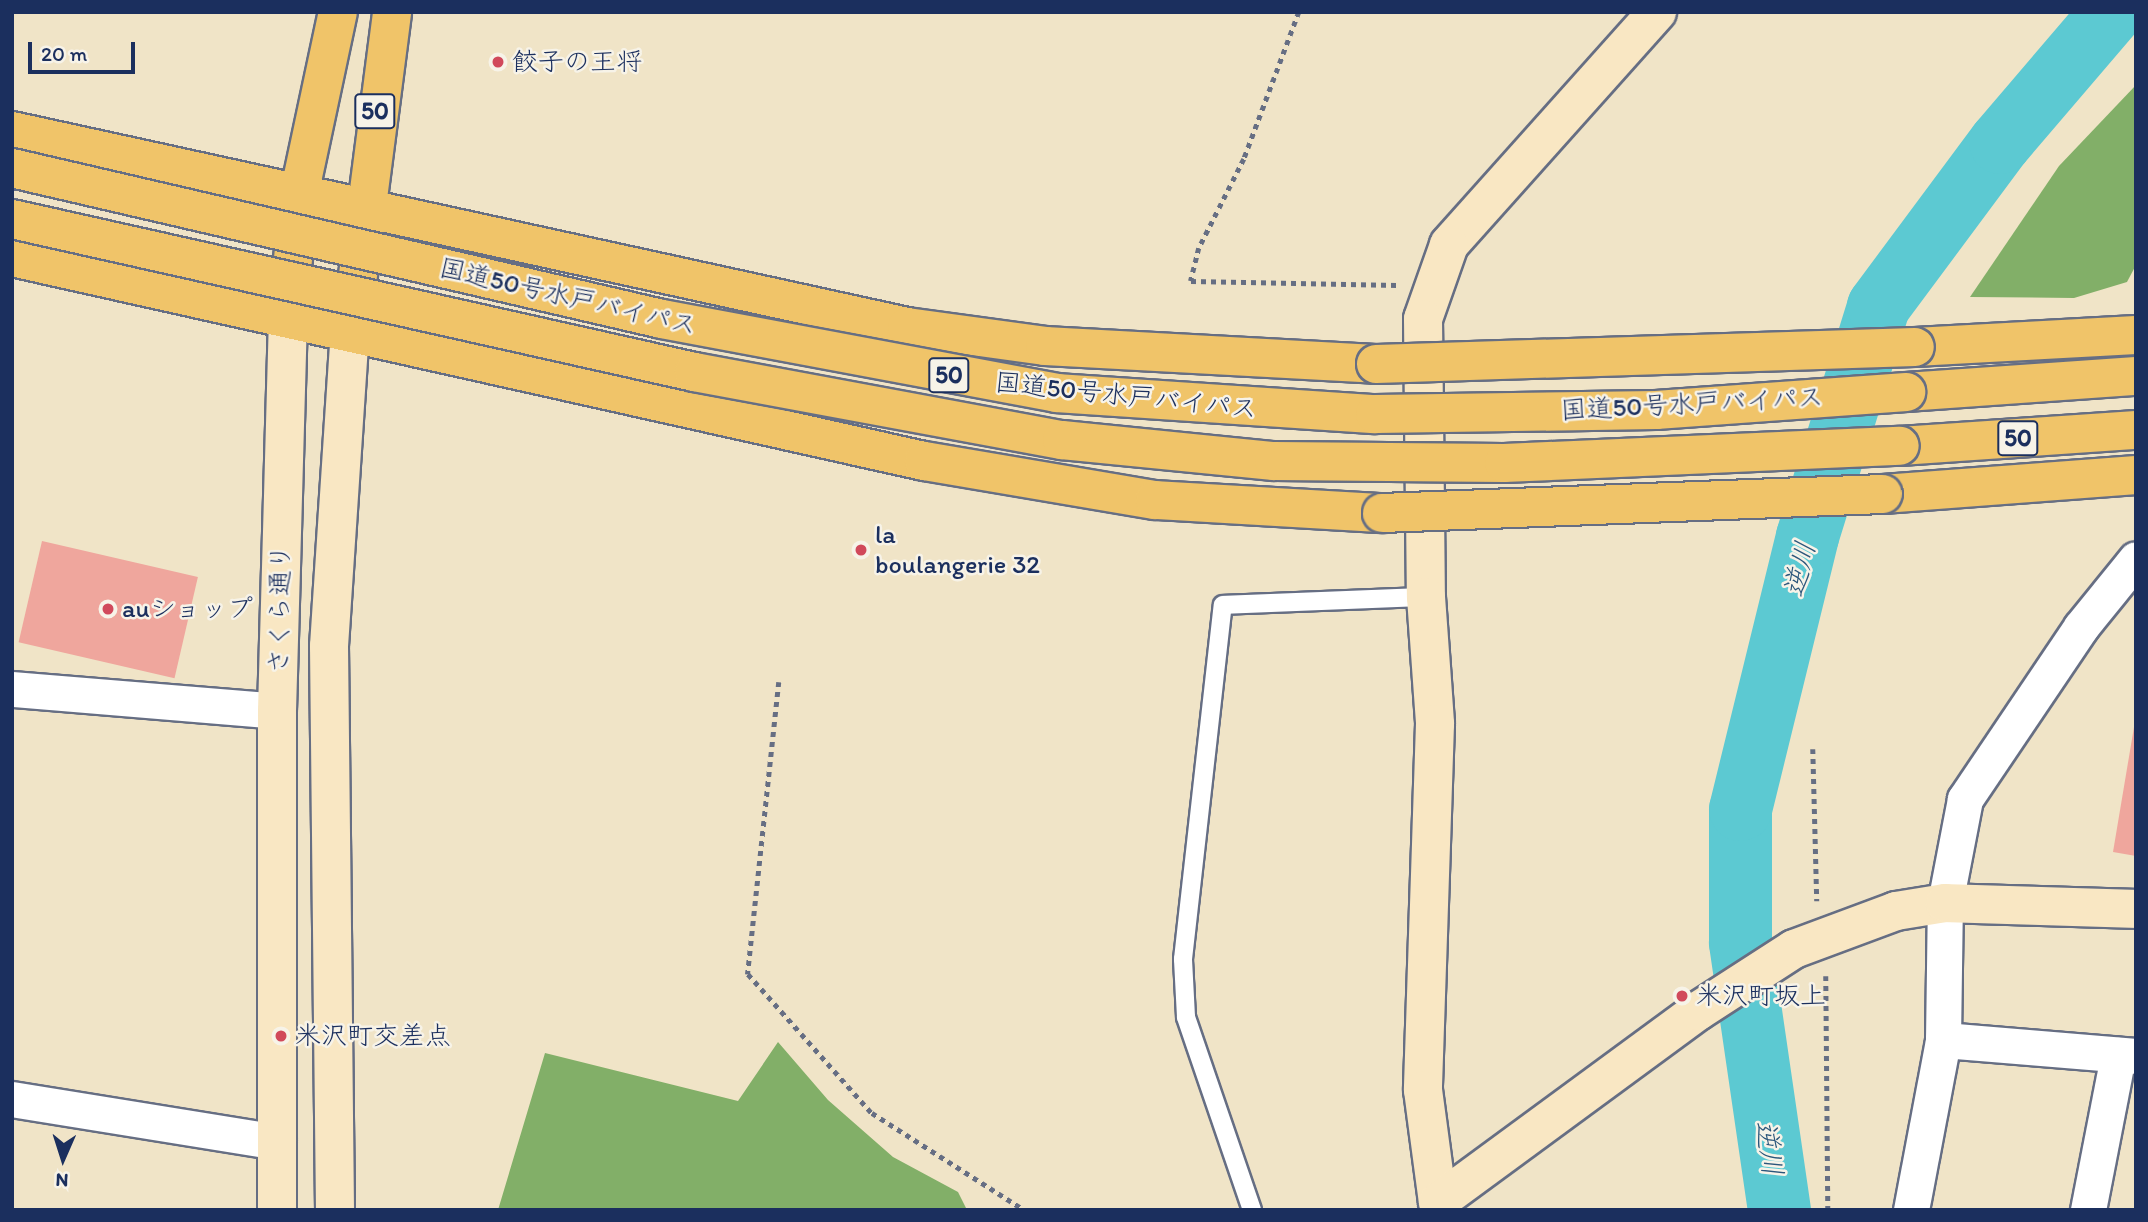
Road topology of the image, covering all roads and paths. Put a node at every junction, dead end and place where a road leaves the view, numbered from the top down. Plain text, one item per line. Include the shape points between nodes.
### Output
1 (338, 12) edge
2 (392, 12) edge
3 (1299, 12) edge
4 (1652, 14) edge
5 (12, 131) edge
6 (12, 168) edge
7 (299, 195) junction
8 (364, 211) junction
9 (12, 219) edge
10 (12, 257) edge
11 (1428, 294) junction
12 (288, 318) junction
13 (350, 333) junction
14 (2136, 335) edge
15 (2136, 376) edge
16 (2136, 430) edge
17 (2136, 475) edge
18 (2136, 559) edge
19 (1426, 597) junction
20 (779, 682) dead end
21 (12, 689) edge
22 (277, 711) junction
23 (1945, 902) junction
24 (2136, 909) edge
25 (1943, 1040) junction
26 (2127, 1056) edge
27 (12, 1099) edge
28 (278, 1142) junction
29 (1435, 1206) edge
30 (278, 1210) edge
31 (335, 1210) edge
32 (1024, 1210) edge
33 (1252, 1210) edge
34 (1911, 1210) edge
35 (2088, 1210) edge

1 - 7 main road, さくら通り / 50
2 - 8 main road, さくら通り / 50
3 - 11 path via 1244,159 1199,248 1191,281 1388,282
4 - 11 street via 1449,245
5 - 7 main road
6 - 15 main road, 国道50号水戸バイパス / 50, bridge via 662,319 1056,393 1375,414 1656,410
7 - 8 main road
7 - 12 main road, さくら通り / 50
8 - 13 main road, さくら通り / 50
8 - 14 main road, bridge via 907,327 1045,346 1376,364 1914,347
9 - 16 main road, 国道50号水戸バイパス / 50, bridge via 694,372 1062,440 1274,461 1490,463 1900,446
10 - 12 main road
11 - 19 street via 1423,319
12 - 13 main road
12 - 22 street, さくら通り
13 - 17 main road, bridge via 924,461 1155,500 1382,513 1884,494
13 - 31 street, さくら通り via 329,646
18 - 23 street via 2081,627 1965,799
19 - 29 street via 1435,724 1423,1090
19 - 33 lane via 1223,605 1194,824 1183,970 1186,1017
20 - 32 path via 748,974 872,1113
21 - 22 street
22 - 28 street, さくら通り
23 - 24 street
23 - 25 street
23 - 29 street via 1896,911 1794,949 1698,1011
25 - 26 street
25 - 34 street
26 - 35 street
27 - 28 street
28 - 30 street, さくら通り

